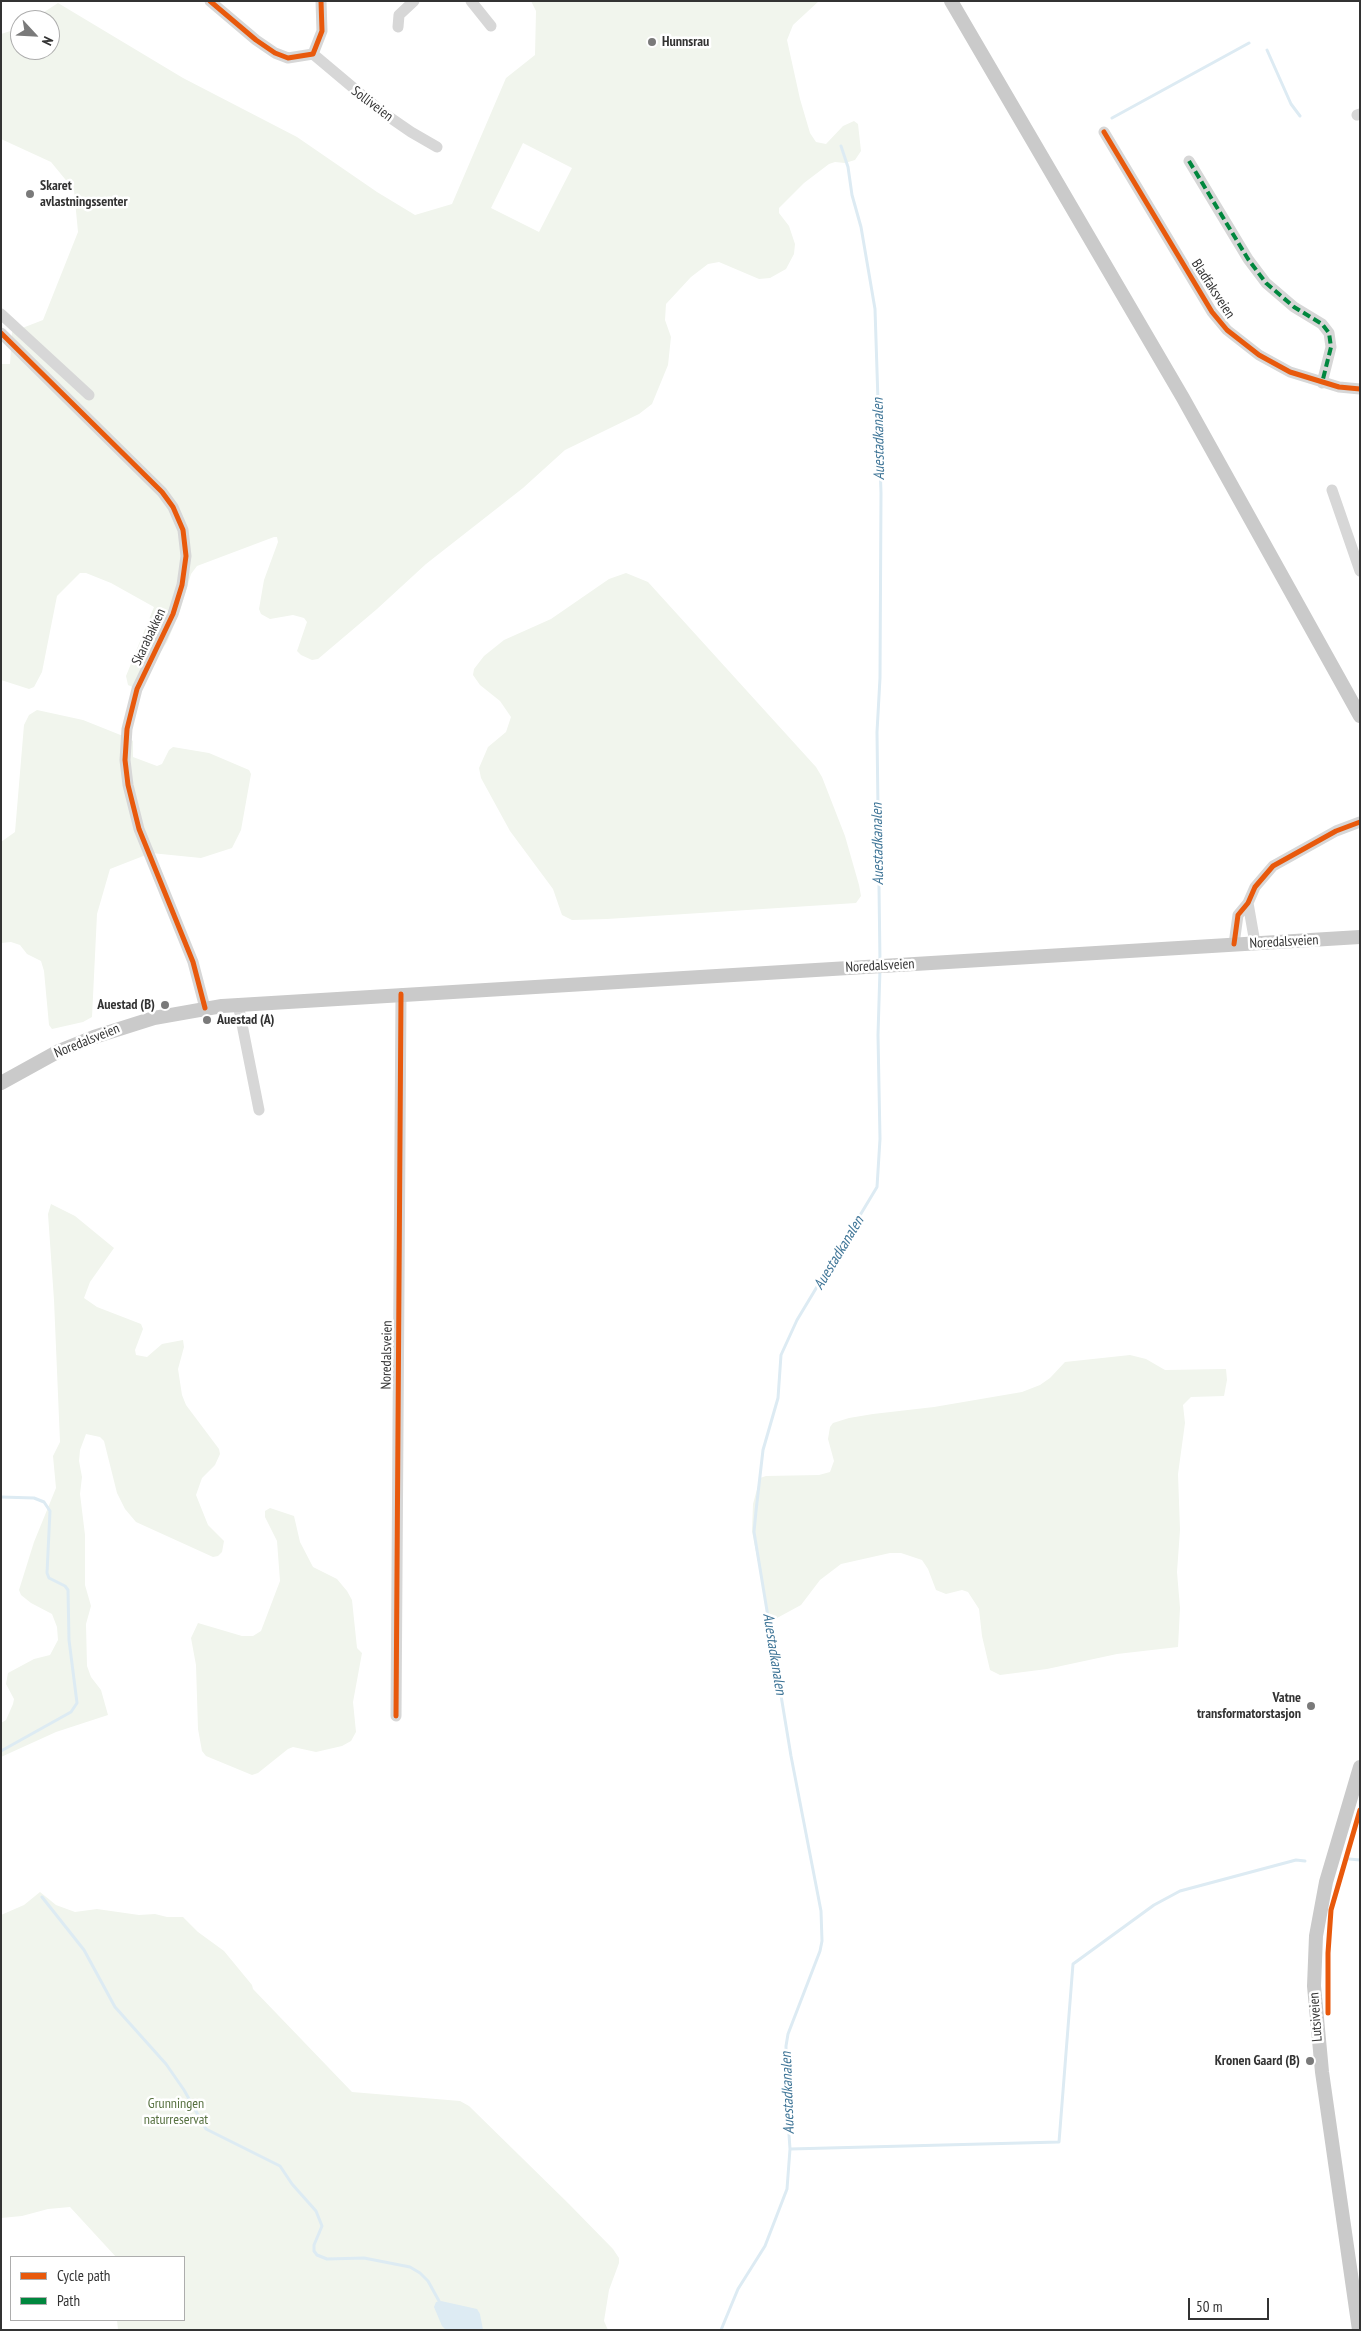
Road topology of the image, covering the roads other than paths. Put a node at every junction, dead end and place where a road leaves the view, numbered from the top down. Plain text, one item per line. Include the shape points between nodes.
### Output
1 (210, 1) edge
2 (321, 1) edge
3 (414, 1) edge
4 (471, 1) edge
5 (951, 1) edge
6 (491, 26) dead end
7 (398, 27) dead end
8 (312, 54) junction
9 (1104, 132) dead end
10 (437, 147) dead end
11 (1189, 161) dead end
12 (1, 314) edge
13 (1, 333) edge
14 (1322, 383) junction
15 (1360, 389) edge
16 (89, 396) dead end
17 (1332, 490) dead end
18 (1360, 571) edge
19 (1360, 716) edge
20 (1360, 822) edge
21 (1248, 904) junction
22 (1359, 938) edge
23 (1255, 943) junction
24 (1234, 944) junction
25 (401, 994) junction
26 (238, 1004) junction
27 (205, 1008) junction
28 (1, 1083) edge
29 (259, 1110) dead end
30 (396, 1716) dead end
31 (1360, 1767) edge
32 (1359, 2330) edge

1 - 8 street via 275,53 288,58
2 - 8 street via 322,31
3 - 7 street via 399,15
4 - 6 street
5 - 19 main road via 1183,398
8 - 10 street, Solliveien via 382,112
9 - 14 street, Bladfaksveien via 1219,322 1259,355 1290,372
11 - 14 street via 1266,283 1294,307 1322,324 1329,333 1331,347
12 - 16 street
13 - 27 street, Skarabakken via 162,492 183,530 186,556 182,586 173,614 137,689 127,729 125,760 139,829 193,962
14 - 15 street, Bladfaksveien
17 - 18 street
20 - 21 street via 1336,831 1273,866 1255,887
21 - 23 street
21 - 24 street via 1238,915
22 - 23 main road, Noredalsveien
23 - 24 main road, Noredalsveien
24 - 25 main road, Noredalsveien
25 - 26 main road, Noredalsveien
25 - 30 street, Noredalsveien
26 - 27 main road, Noredalsveien
26 - 29 street
27 - 28 main road, Noredalsveien via 154,1018 94,1036
31 - 32 main road, Lutsiveien via 1326,1882 1316,1936 1314,1986 1322,2072

